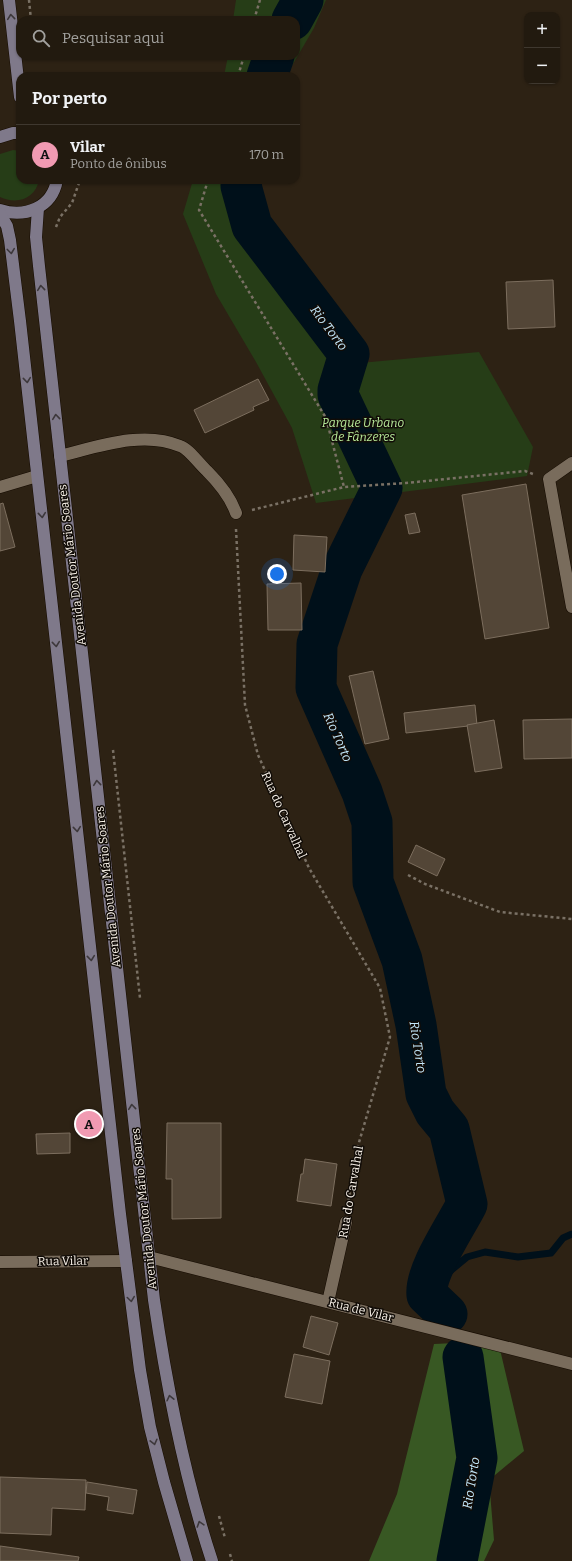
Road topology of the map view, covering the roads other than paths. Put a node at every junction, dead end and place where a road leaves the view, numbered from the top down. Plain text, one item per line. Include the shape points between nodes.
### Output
1 (9, 0) edge
2 (17, 72) edge
3 (16, 133) edge
4 (0, 137) edge
5 (56, 184) edge
6 (38, 208) junction
7 (0, 210) edge
8 (0, 214) edge
9 (60, 456) junction
10 (572, 463) edge
11 (37, 476) junction
12 (0, 487) edge
13 (236, 513) road end
14 (572, 607) edge
15 (346, 1222) road end
16 (149, 1257) junction
17 (126, 1261) junction
18 (0, 1262) edge
19 (328, 1302) junction
20 (572, 1364) edge
21 (187, 1561) edge
22 (212, 1561) edge

2 -> 1 main road
3 - 4 main road
5 - 6 main road via 49,199
6 - 7 main road via 25,213 11,214
9 -> 6 main road, Avenida Doutor Mário Soares via 36,237
8 -> 11 main road, Avenida Doutor Mário Soares via 7,226 10,240
9 - 13 street via 142,440 182,446 218,482 232,502
16 -> 9 main road, Avenida Doutor Mário Soares
10 - 14 street via 549,479
11 - 12 street
11 -> 17 main road, Avenida Doutor Mário Soares
15 - 19 street, Rua do Carvalhal
16 - 19 street, Rua de Vilar
22 -> 16 main road, Avenida Doutor Mário Soares via 196,1514 166,1382
17 - 18 street, Rua Vilar
17 -> 21 main road, Avenida Doutor Mário Soares via 150,1427
19 - 20 street, Rua de Vilar

